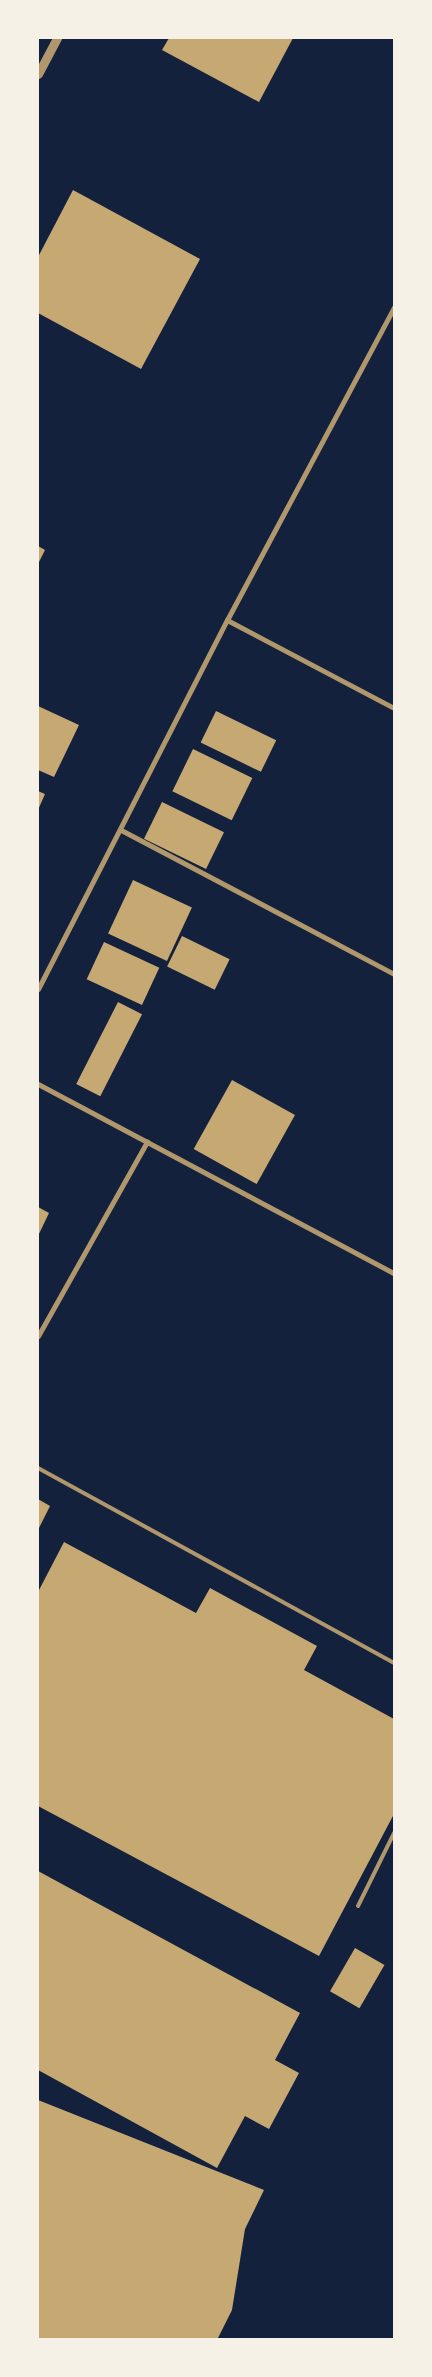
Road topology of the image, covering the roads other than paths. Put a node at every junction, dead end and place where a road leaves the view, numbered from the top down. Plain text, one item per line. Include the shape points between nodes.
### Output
1 (57, 38) edge
2 (38, 74) edge
3 (394, 307) edge
4 (227, 620) junction
5 (394, 708) edge
6 (121, 830) junction
7 (394, 974) edge
8 (38, 989) edge
9 (38, 1084) edge
10 (147, 1142) junction
11 (394, 1273) edge
12 (38, 1336) edge
13 (38, 1468) edge
14 (394, 1663) edge
15 (394, 1833) edge
16 (358, 1906) dead end

1 - 2 street
3 - 4 street
4 - 5 street
4 - 6 street
6 - 7 street
6 - 8 street
9 - 10 street
10 - 11 street
10 - 12 street
13 - 14 lane
15 - 16 lane

